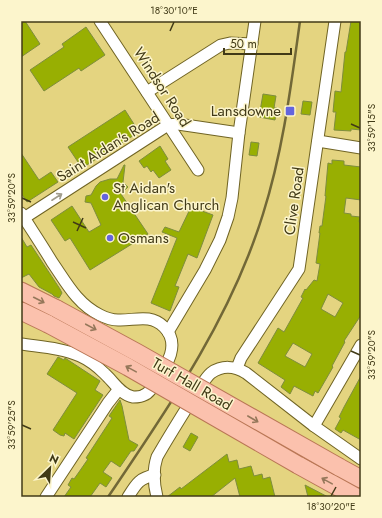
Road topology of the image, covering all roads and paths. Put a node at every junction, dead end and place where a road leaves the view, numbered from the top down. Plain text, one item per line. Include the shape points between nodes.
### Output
1 (100, 21) edge
2 (255, 21) edge
3 (335, 21) edge
4 (252, 44) junction
5 (147, 92) junction
6 (168, 125) junction
7 (239, 133) junction
8 (318, 142) junction
9 (361, 148) edge
10 (198, 170) dead end
11 (22, 215) edge
12 (21, 291) edge
13 (21, 311) edge
14 (168, 332) junction
15 (21, 344) edge
16 (361, 345) edge
17 (236, 368) junction
18 (119, 389) junction
19 (314, 426) junction
20 (361, 459) edge
21 (155, 476) junction
22 (361, 479) edge
23 (46, 497) edge
24 (128, 497) edge
25 (157, 497) edge
26 (356, 497) edge

1 - 5 street, Windsor Road
2 - 4 street
3 - 8 street, Clive Road
4 - 5 street via 221,45
4 - 7 street
5 - 6 street, Windsor Road
6 - 7 street, Saint Aidan's Road via 178,124
6 - 10 street, Windsor Road
11 -> 6 street, Saint Aidan's Road
7 - 14 street via 228,218 205,270
8 - 9 street
8 - 17 street, Clive Road via 299,269
11 - 14 street via 73,294 88,308 111,319 153,320 164,326
12 -> 22 main road, Turf Hall Road, bridge via 138,353
26 -> 13 main road, Turf Hall Road, bridge via 128,367
14 - 18 street via 172,346 168,364 147,393 138,397 129,396
15 - 18 street via 64,350 81,356 105,373
16 - 19 street
17 - 19 street via 244,371
17 - 21 street via 221,368 206,379 157,457
18 - 23 street
19 - 20 street
21 - 24 street via 140,480
21 - 25 street

